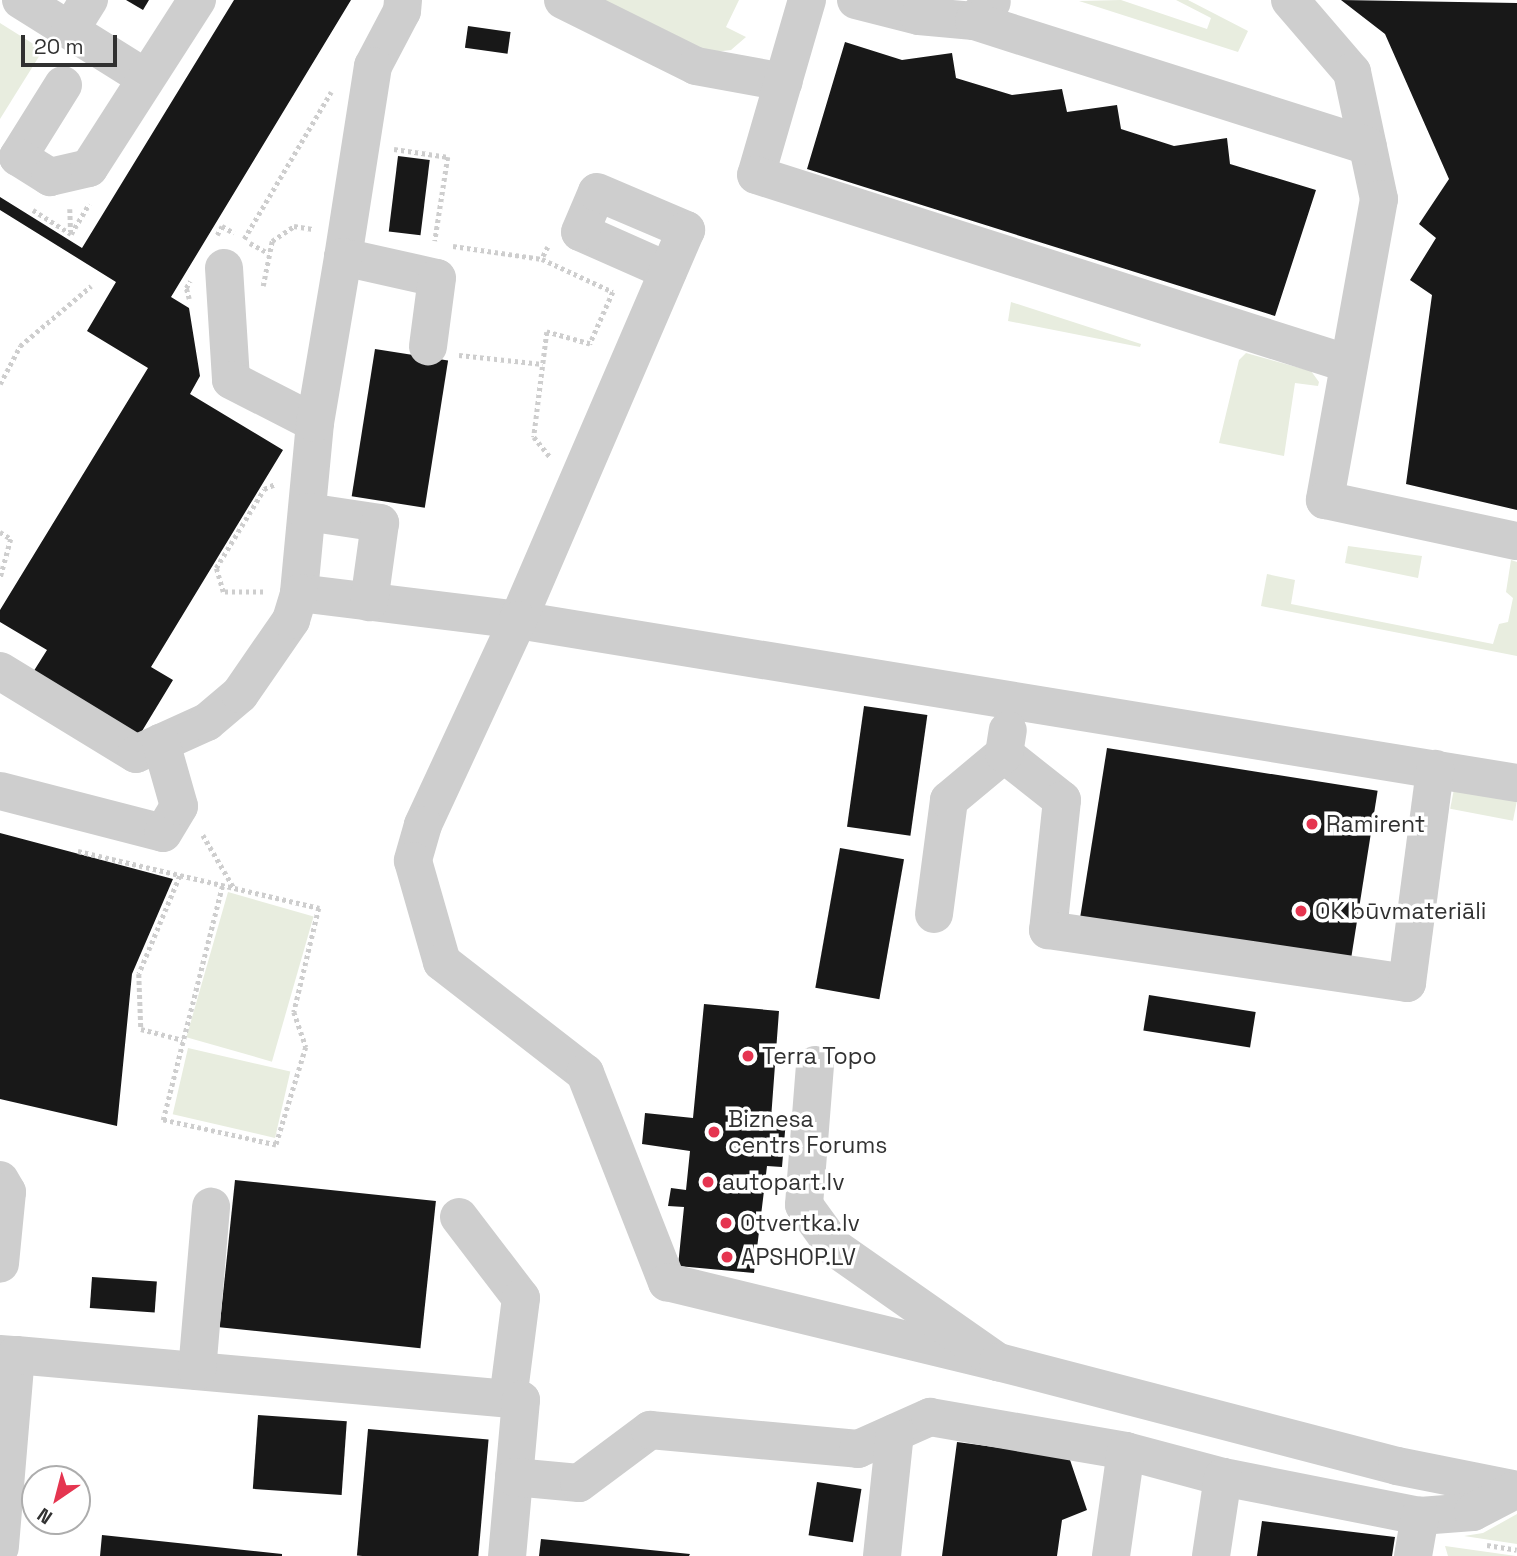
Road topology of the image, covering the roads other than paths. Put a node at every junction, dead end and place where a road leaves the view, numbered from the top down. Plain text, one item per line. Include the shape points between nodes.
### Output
1 (21, 0) edge
2 (197, 0) edge
3 (403, 0) edge
4 (562, 0) edge
5 (856, 0) edge
6 (1290, 0) edge
7 (800, 4) edge
8 (984, 10) edge
9 (80, 15) edge
10 (144, 77) junction
11 (785, 82) junction
12 (63, 85) dead end
13 (1368, 146) junction
14 (234, 253) road end
15 (343, 257) junction
16 (668, 271) dead end
17 (428, 346) road end
18 (1349, 364) junction
19 (315, 423) junction
20 (307, 512) junction
21 (1517, 541) edge
22 (288, 592) junction
23 (369, 602) junction
24 (518, 620) junction
25 (0, 671) edge
26 (1013, 701) junction
27 (161, 743) junction
28 (1004, 754) junction
29 (1434, 769) junction
30 (1517, 783) edge
31 (0, 791) edge
32 (934, 914) dead end
33 (815, 1065) dead end
34 (0, 1180) edge
35 (211, 1207) dead end
36 (459, 1217) dead end
37 (0, 1264) edge
38 (8, 1354) edge
39 (998, 1362) junction
40 (197, 1371) junction
41 (508, 1399) junction
42 (895, 1433) junction
43 (5, 1435) edge
44 (1126, 1451) junction
45 (514, 1477) junction
46 (1223, 1477) junction
47 (1516, 1490) edge
48 (1420, 1516) junction
49 (0, 1547) edge
50 (507, 1556) edge
51 (883, 1556) edge
52 (1111, 1556) edge
53 (1211, 1556) edge
54 (1413, 1556) edge

1 - 9 lane
2 - 10 lane
3 - 15 lane via 373,66
4 - 11 lane via 696,66
5 - 8 lane via 919,16
6 - 13 lane via 1352,72
7 - 11 lane
8 - 13 lane
9 - 10 lane
10 - 12 lane via 89,168 50,177 18,156
11 - 18 lane via 756,175
13 - 18 lane via 1379,199
14 - 19 lane via 231,380
15 - 17 lane via 436,278
15 - 19 lane
16 - 24 lane
18 - 21 lane via 1325,500
19 - 20 lane
20 - 22 lane
20 - 23 lane via 380,523
22 - 23 lane
22 - 27 lane via 291,620 240,694 207,722
23 - 24 lane
24 - 26 lane
24 - 39 lane via 422,825 413,861 442,962 585,1073 667,1282
25 - 27 lane via 136,754
26 - 28 lane
26 - 29 lane
27 - 31 lane via 178,806 163,832
28 - 29 lane via 1062,800 1048,930 1407,983
28 - 32 lane via 949,800
29 - 30 lane
33 - 39 lane via 804,1205 835,1248
34 - 37 lane via 6,1192
35 - 40 lane
36 - 41 lane via 521,1298
38 - 40 lane
38 - 43 lane
39 - 47 lane via 1397,1466
40 - 41 lane
41 - 45 lane via 521,1400
42 - 44 lane via 930,1417
42 - 45 lane via 858,1449 650,1430 579,1483
42 - 51 lane
43 - 49 lane
44 - 46 lane
44 - 52 lane
45 - 50 lane
46 - 48 lane
46 - 53 lane
47 - 48 lane via 1474,1513
48 - 54 lane

